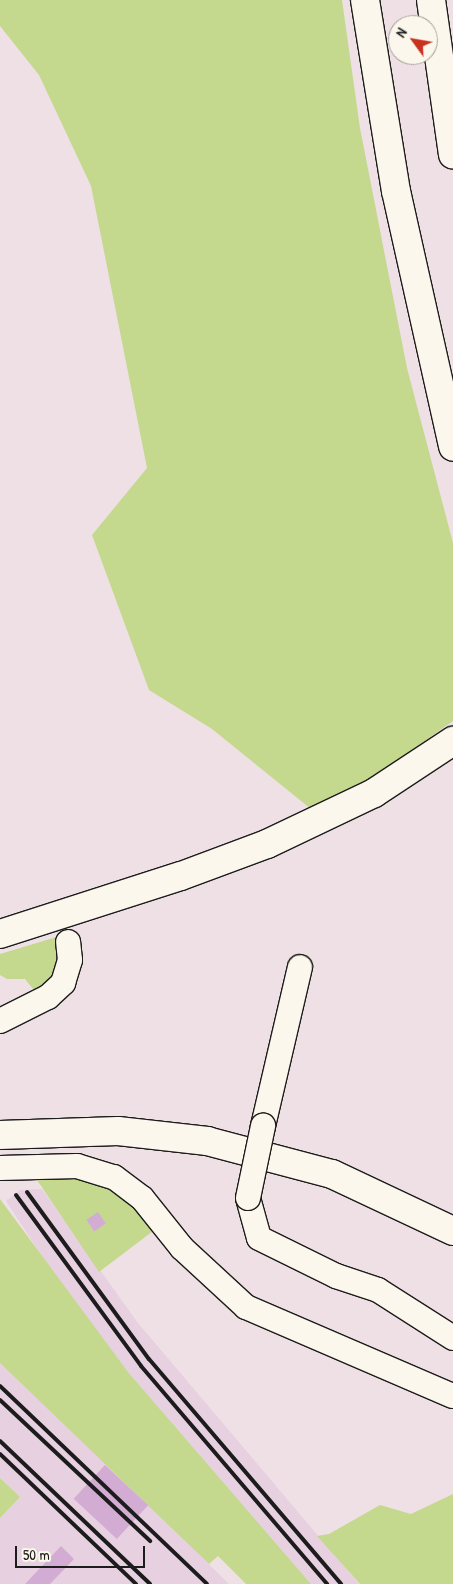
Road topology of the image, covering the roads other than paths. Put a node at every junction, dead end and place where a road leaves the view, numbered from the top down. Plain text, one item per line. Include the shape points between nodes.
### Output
1 (364, 0) edge
2 (431, 0) edge
3 (453, 154) edge
4 (453, 447) edge
5 (450, 744) edge
6 (0, 934) edge
7 (68, 942) dead end
8 (300, 967) dead end
9 (0, 1021) edge
10 (0, 1134) edge
11 (0, 1168) edge
12 (453, 1231) edge
13 (453, 1338) edge
14 (453, 1396) edge

1 - 4 highway via 396,191
2 - 3 highway
5 - 6 highway via 374,793 224,862
7 - 9 lane via 68,973 57,990
8 - 13 lane, bridge via 248,1198 259,1238 336,1276 378,1290
10 - 12 highway via 118,1131 207,1141 332,1174
11 - 14 lane via 77,1166 114,1177 142,1198 182,1248 246,1307

